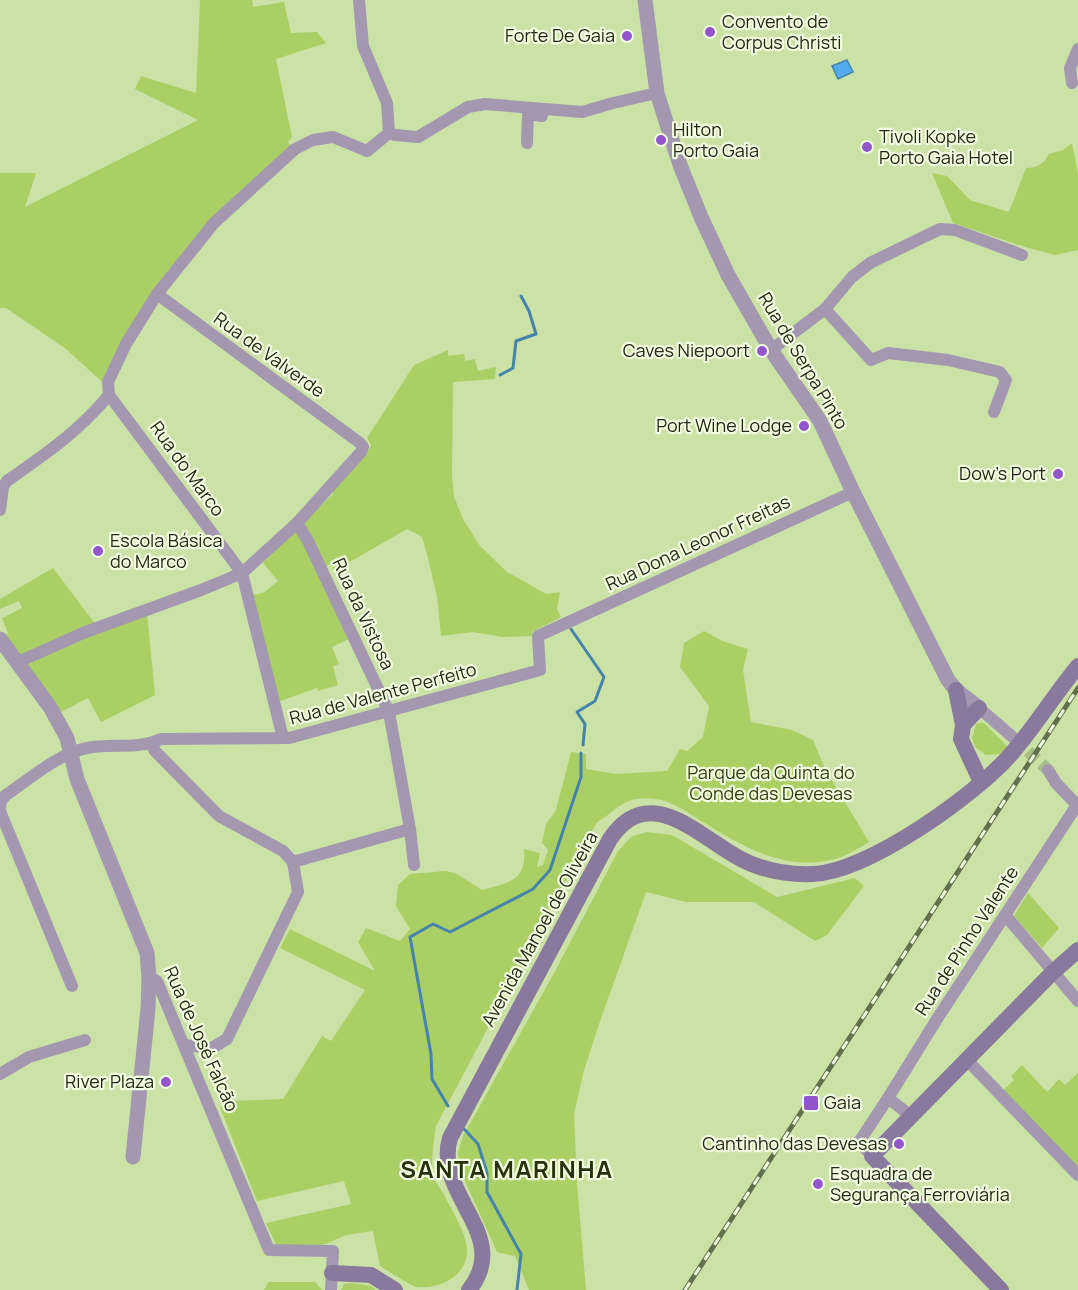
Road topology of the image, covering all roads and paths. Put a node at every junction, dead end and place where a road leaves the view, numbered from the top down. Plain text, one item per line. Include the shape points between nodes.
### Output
1 (359, 0) edge
2 (645, 0) edge
3 (1078, 49) edge
4 (1072, 83) dead end
5 (657, 93) junction
6 (613, 103) junction
7 (389, 133) junction
8 (527, 143) dead end
9 (1022, 255) dead end
10 (157, 294) junction
11 (825, 309) junction
12 (771, 350) junction
13 (109, 394) junction
14 (994, 412) dead end
15 (2, 485) edge
16 (853, 492) junction
17 (0, 510) edge
18 (297, 523) junction
19 (242, 573) junction
20 (557, 627) joint
21 (0, 639) edge
22 (18, 662) junction
23 (1078, 666) edge
24 (957, 690) junction
25 (979, 708) junction
26 (389, 712) junction
27 (963, 725) junction
28 (283, 738) junction
29 (1015, 739) tunnel mouth
30 (151, 744) junction
31 (967, 752) junction
32 (72, 754) junction
33 (996, 769) junction
34 (1048, 770) tunnel mouth
35 (981, 782) junction
36 (1078, 805) edge
37 (0, 809) edge
38 (410, 829) junction
39 (292, 862) junction
40 (414, 866) dead end
41 (1006, 916) junction
42 (1078, 950) edge
43 (1053, 972) junction
44 (149, 977) junction
45 (72, 986) dead end
46 (1078, 1001) edge
47 (167, 1005) junction
48 (148, 1009) junction
49 (86, 1040) dead end
50 (184, 1045) junction
51 (966, 1059) junction
52 (0, 1074) edge
53 (888, 1098) junction
54 (911, 1116) junction
55 (872, 1156) junction
56 (133, 1157) dead end
57 (1078, 1175) edge
58 (331, 1282) edge
59 (395, 1290) edge
60 (469, 1290) edge
61 (1001, 1290) edge

1 - 7 street via 363,46 387,103
2 - 5 street, Rua de Serpa Pinto
3 - 4 street via 1070,68
5 - 6 street
5 - 12 street, Rua de Serpa Pinto via 701,218
6 - 7 street via 582,112 485,104 468,107 418,137
6 - 8 street via 611,110 580,120 528,114
7 - 10 street via 368,151 333,137 313,140 296,149 214,223
9 - 11 street via 955,230 940,229 870,263 852,277
10 - 13 street via 126,344 108,382
10 - 18 street, Rua de Valverde via 363,447
11 - 12 street
11 - 14 street via 871,360 888,353 948,360 1000,372 1006,380
12 - 16 street, Rua de Serpa Pinto via 820,422
13 - 15 street via 69,437
13 - 19 street, Rua do Marco
15 - 17 street
16 - 20 street, Rua Dona Leonor Freitas
16 - 24 street, Rua de Serpa Pinto via 948,680
18 - 19 street
18 - 26 street, Rua da Vistosa
19 - 22 street
19 - 28 street, Rua do Marco
20 - 26 street, Rua de Valente Perfeito via 538,636 540,670
21 - 22 street, Rua de José Falcão
22 - 32 street, Rua de José Falcão via 50,707 68,738
23 - 33 main road, Avenida Manoel de Oliveira
24 - 25 street, Rua de Serpa Pinto
24 - 27 main road
25 - 27 main road
25 - 29 street, Rua de Serpa Pinto
26 - 28 street, Rua de Valente Perfeito
26 - 38 street, Rua da Vistosa
27 - 31 main road via 961,739
28 - 30 street, Rua de Valente Perfeito via 161,739
30 - 32 street, Rua de Valente Perfeito via 87,748
30 - 39 street via 219,816 283,851
31 - 33 main road
31 - 35 main road
32 - 37 street, Rua de Valente Perfeito via 6,795
32 - 44 street, Rua de José Falcão via 77,779 147,953
33 - 35 main road, Avenida Manoel de Oliveira
34 - 36 street
35 - 60 main road, Avenida Manoel de Oliveira via 879,853 844,869 820,874 789,873 754,864 670,815 650,813 619,828 450,1138 449,1173 483,1248 480,1272
36 - 41 street, Rua de Pinho Valente
37 - 45 street
38 - 39 street
38 - 40 street, Rua da Vistosa
39 - 50 street via 298,892 227,1039 212,1048
41 - 43 street
41 - 53 street, Rua de Pinho Valente
42 - 43 main road
43 - 46 street
43 - 51 main road
44 - 47 street, Rua de José Falcão via 157,981
44 - 48 street
47 - 48 street via 156,1004
47 - 50 street, Rua de José Falcão
48 - 56 street
49 - 52 street via 29,1057
50 - 58 street, Rua de José Falcão via 269,1250 333,1251
51 - 54 main road
51 - 57 street
53 - 54 street
53 - 55 street, Rua de Pinho Valente via 859,1142
54 - 55 main road
55 - 61 main road
58 - 59 main road via 370,1275

